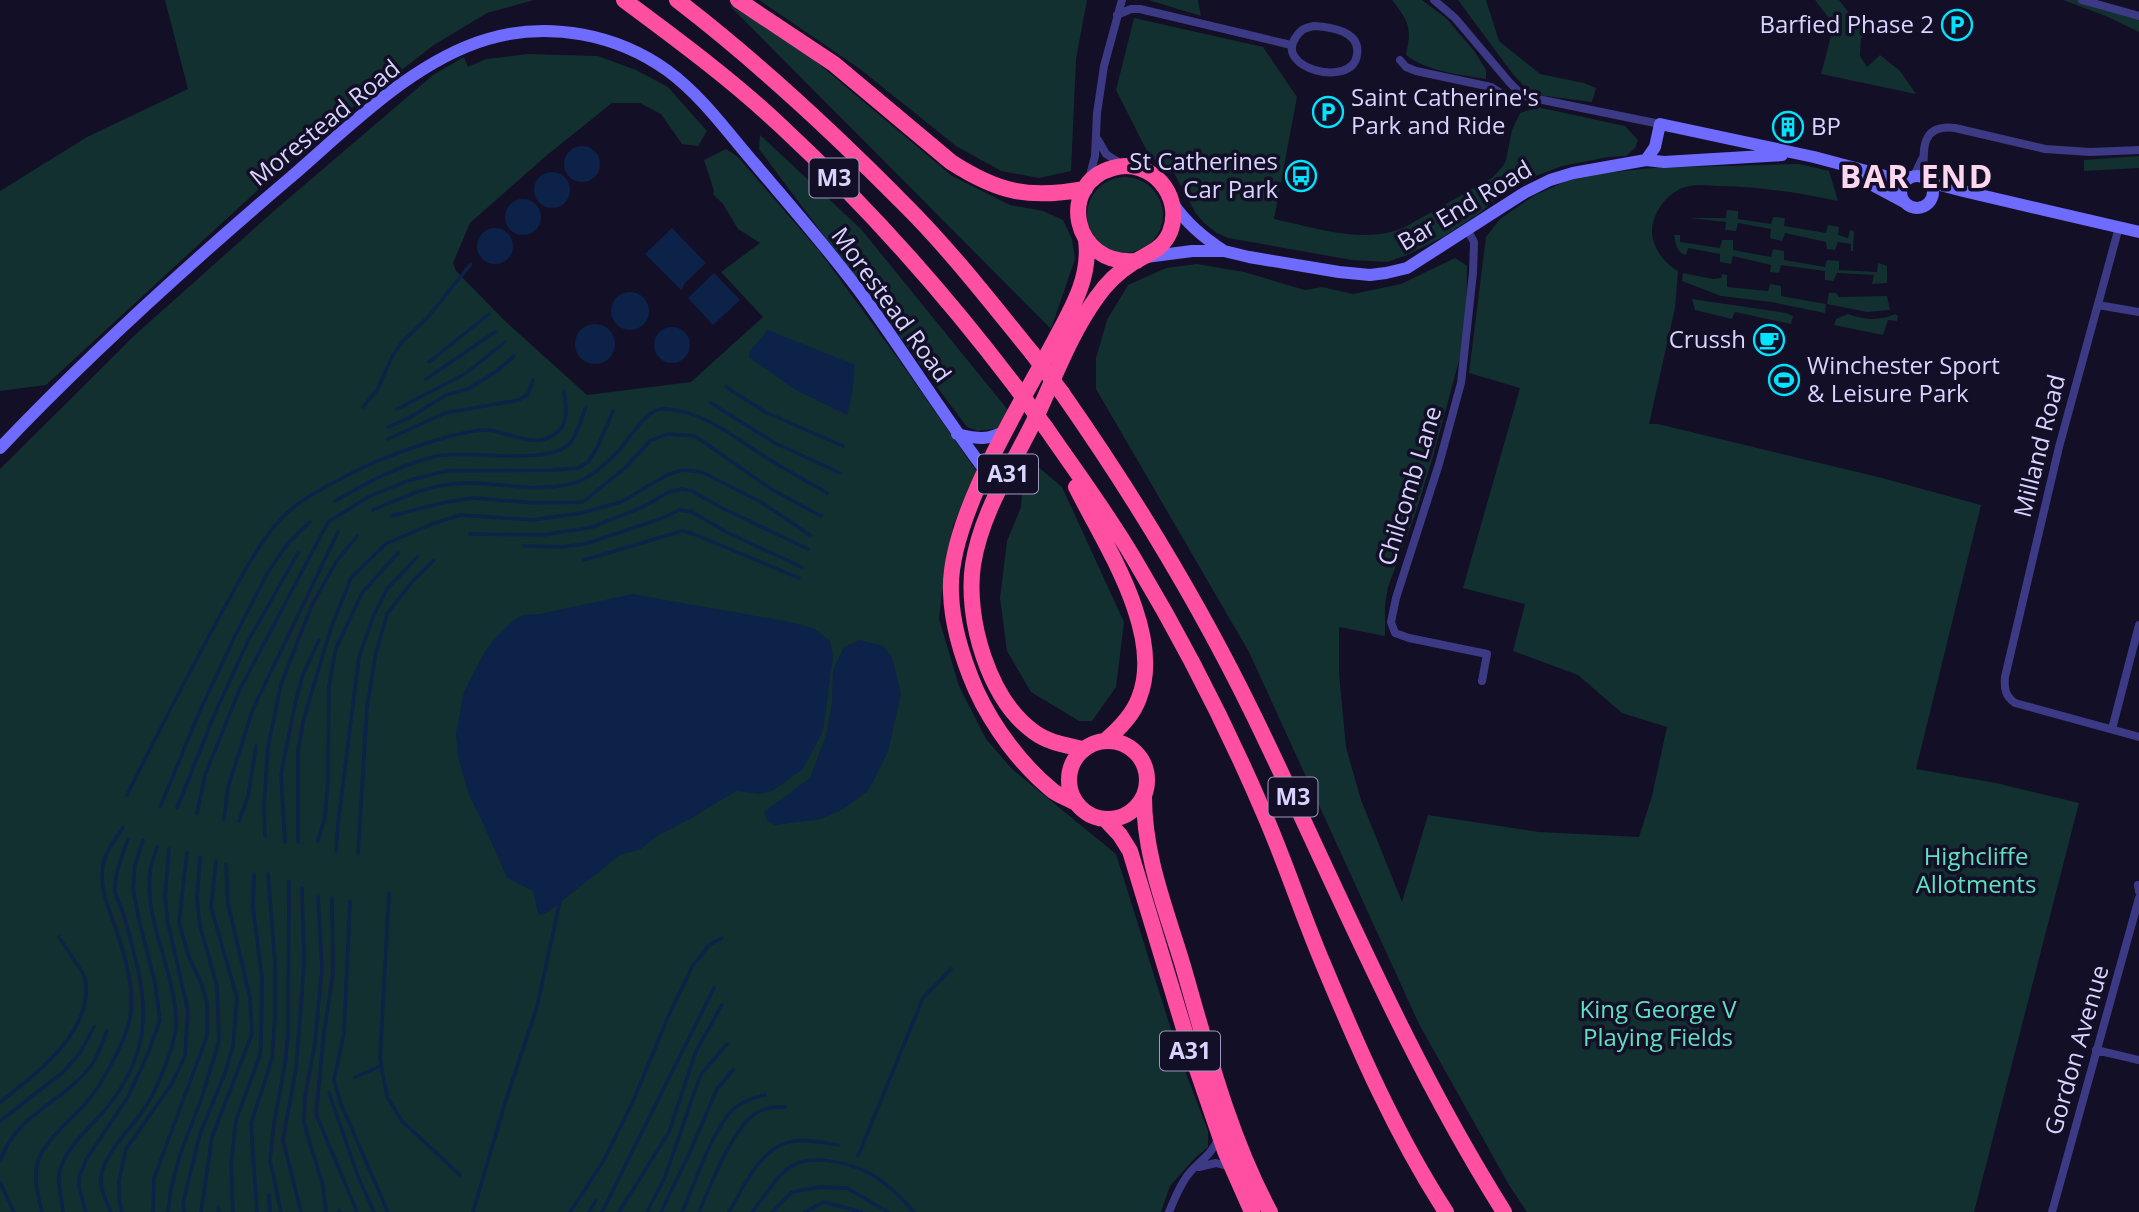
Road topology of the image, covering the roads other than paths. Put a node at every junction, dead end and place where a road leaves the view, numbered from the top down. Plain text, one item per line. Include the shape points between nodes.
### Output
1 (624, 0) edge
2 (677, 0) edge
3 (738, 0) edge
4 (1122, 0) edge
5 (1434, 0) edge
6 (2082, 0) edge
7 (1117, 15) junction
8 (2139, 16) edge
9 (1291, 45) junction
10 (1400, 60) dead end
11 (1518, 91) junction
12 (1660, 124) junction
13 (1097, 138) junction
14 (2139, 150) edge
15 (1789, 153) junction
16 (1646, 160) junction
17 (1836, 164) junction
18 (1124, 166) junction
19 (1918, 179) junction
20 (1086, 187) junction
21 (1963, 191) junction
22 (1931, 199) junction
23 (1172, 202) junction
24 (1904, 202) junction
25 (2119, 227) junction
26 (1468, 230) junction
27 (2139, 232) edge
28 (1086, 240) junction
29 (1224, 251) junction
30 (1141, 259) junction
31 (2098, 305) junction
32 (2139, 312) edge
33 (1046, 428) junction
34 (1007, 429) junction
35 (957, 434) junction
36 (0, 448) edge
37 (986, 472) junction
38 (2139, 625) edge
39 (1482, 681) dead end
40 (2112, 729) junction
41 (2139, 737) edge
42 (1106, 740) junction
43 (1083, 749) junction
44 (1144, 796) junction
45 (1076, 803) junction
46 (1105, 819) junction
47 (2138, 885) edge
48 (2139, 891) edge
49 (2139, 898) edge
50 (2096, 1050) junction
51 (2139, 1060) edge
52 (1219, 1136) junction
53 (1196, 1167) junction
54 (1231, 1167) junction
55 (1169, 1212) edge
56 (1252, 1212) edge
57 (1270, 1212) edge
58 (1446, 1212) edge
59 (1504, 1212) edge
60 (2052, 1212) edge

1 - 33 highway, M3, bridge via 750,98 859,202 951,303
2 - 59 highway, M3, bridge via 852,150 944,247 1032,353 1113,466 1253,714 1398,1024
3 - 20 highway via 834,64 968,174 995,187 1033,193
4 - 7 street
5 - 11 street
6 - 8 street
7 - 9 street via 1140,9
7 - 13 street via 1100,88
9 - 9 street via 1304,28 1331,27 1352,36 1357,57 1344,71 1321,71 1297,61
10 - 11 street via 1416,71 1491,87 1510,99
11 - 12 street via 1539,100
12 - 15 main road
12 - 16 main road via 1655,148
13 - 18 street via 1106,154
13 - 20 street
14 - 19 street via 2045,149 1936,128 1925,144
15 - 16 main road, Bar End Road
15 - 17 main road
16 - 26 main road, Bar End Road via 1550,180
17 - 19 main road
17 - 24 main road
18 - 20 highway via 1104,172
18 - 23 highway via 1149,172
19 - 21 main road
19 - 22 main road via 1933,190
19 - 24 main road via 1900,189
20 - 28 highway via 1078,214
21 - 22 main road
21 - 25 main road
22 - 24 main road via 1918,208
23 - 29 main road, Bar End Road via 1203,237
23 - 30 highway via 1169,234
25 - 27 main road
25 - 31 street, Milland Road
26 - 29 main road, Bar End Road via 1407,268 1370,275
26 - 39 street, Chilcomb Lane via 1474,242 1474,273 1461,383 1391,622 1395,633 1409,638 1487,654
28 - 30 highway via 1114,260
28 - 34 highway, A31 via 1088,263 1075,303
29 - 30 main road, Bar End Road
30 - 43 highway, A31 via 1111,280 1071,342 989,512 973,565 971,592 979,642 1007,704 1035,734
31 - 32 street
31 - 40 street, Milland Road via 2059,447 2004,687 2015,704
33 - 42 highway, M3 via 1134,603 1142,632 1145,676 1141,696 1121,727
33 - 58 highway, M3 via 1136,562 1202,680 1267,820 1369,1070
34 - 35 main road via 980,439
34 - 37 highway, A31
35 - 36 main road, Morestead Road via 856,287 701,101 670,72 637,53 598,38 543,30 500,35 473,44 429,67 376,104 125,325
35 - 37 main road, Morestead Road
37 - 45 highway, A31 via 952,566 950,592 960,648 983,706 1010,745 1055,792
38 - 40 street
40 - 41 street
42 - 43 highway
42 - 44 highway via 1120,742 1141,757 1148,783
43 - 45 highway via 1070,769
44 - 46 highway via 1128,814
44 - 57 highway, A31 via 1144,823 1157,884 1240,1149
45 - 46 highway
46 - 52 highway, A31 via 1130,851
47 - 48 street
49 - 50 street, Gordon Avenue
50 - 51 street
50 - 60 street, Gordon Avenue
52 - 53 street
52 - 54 highway, A31
53 - 54 street via 1216,1163
53 - 55 street
54 - 56 highway, A31

